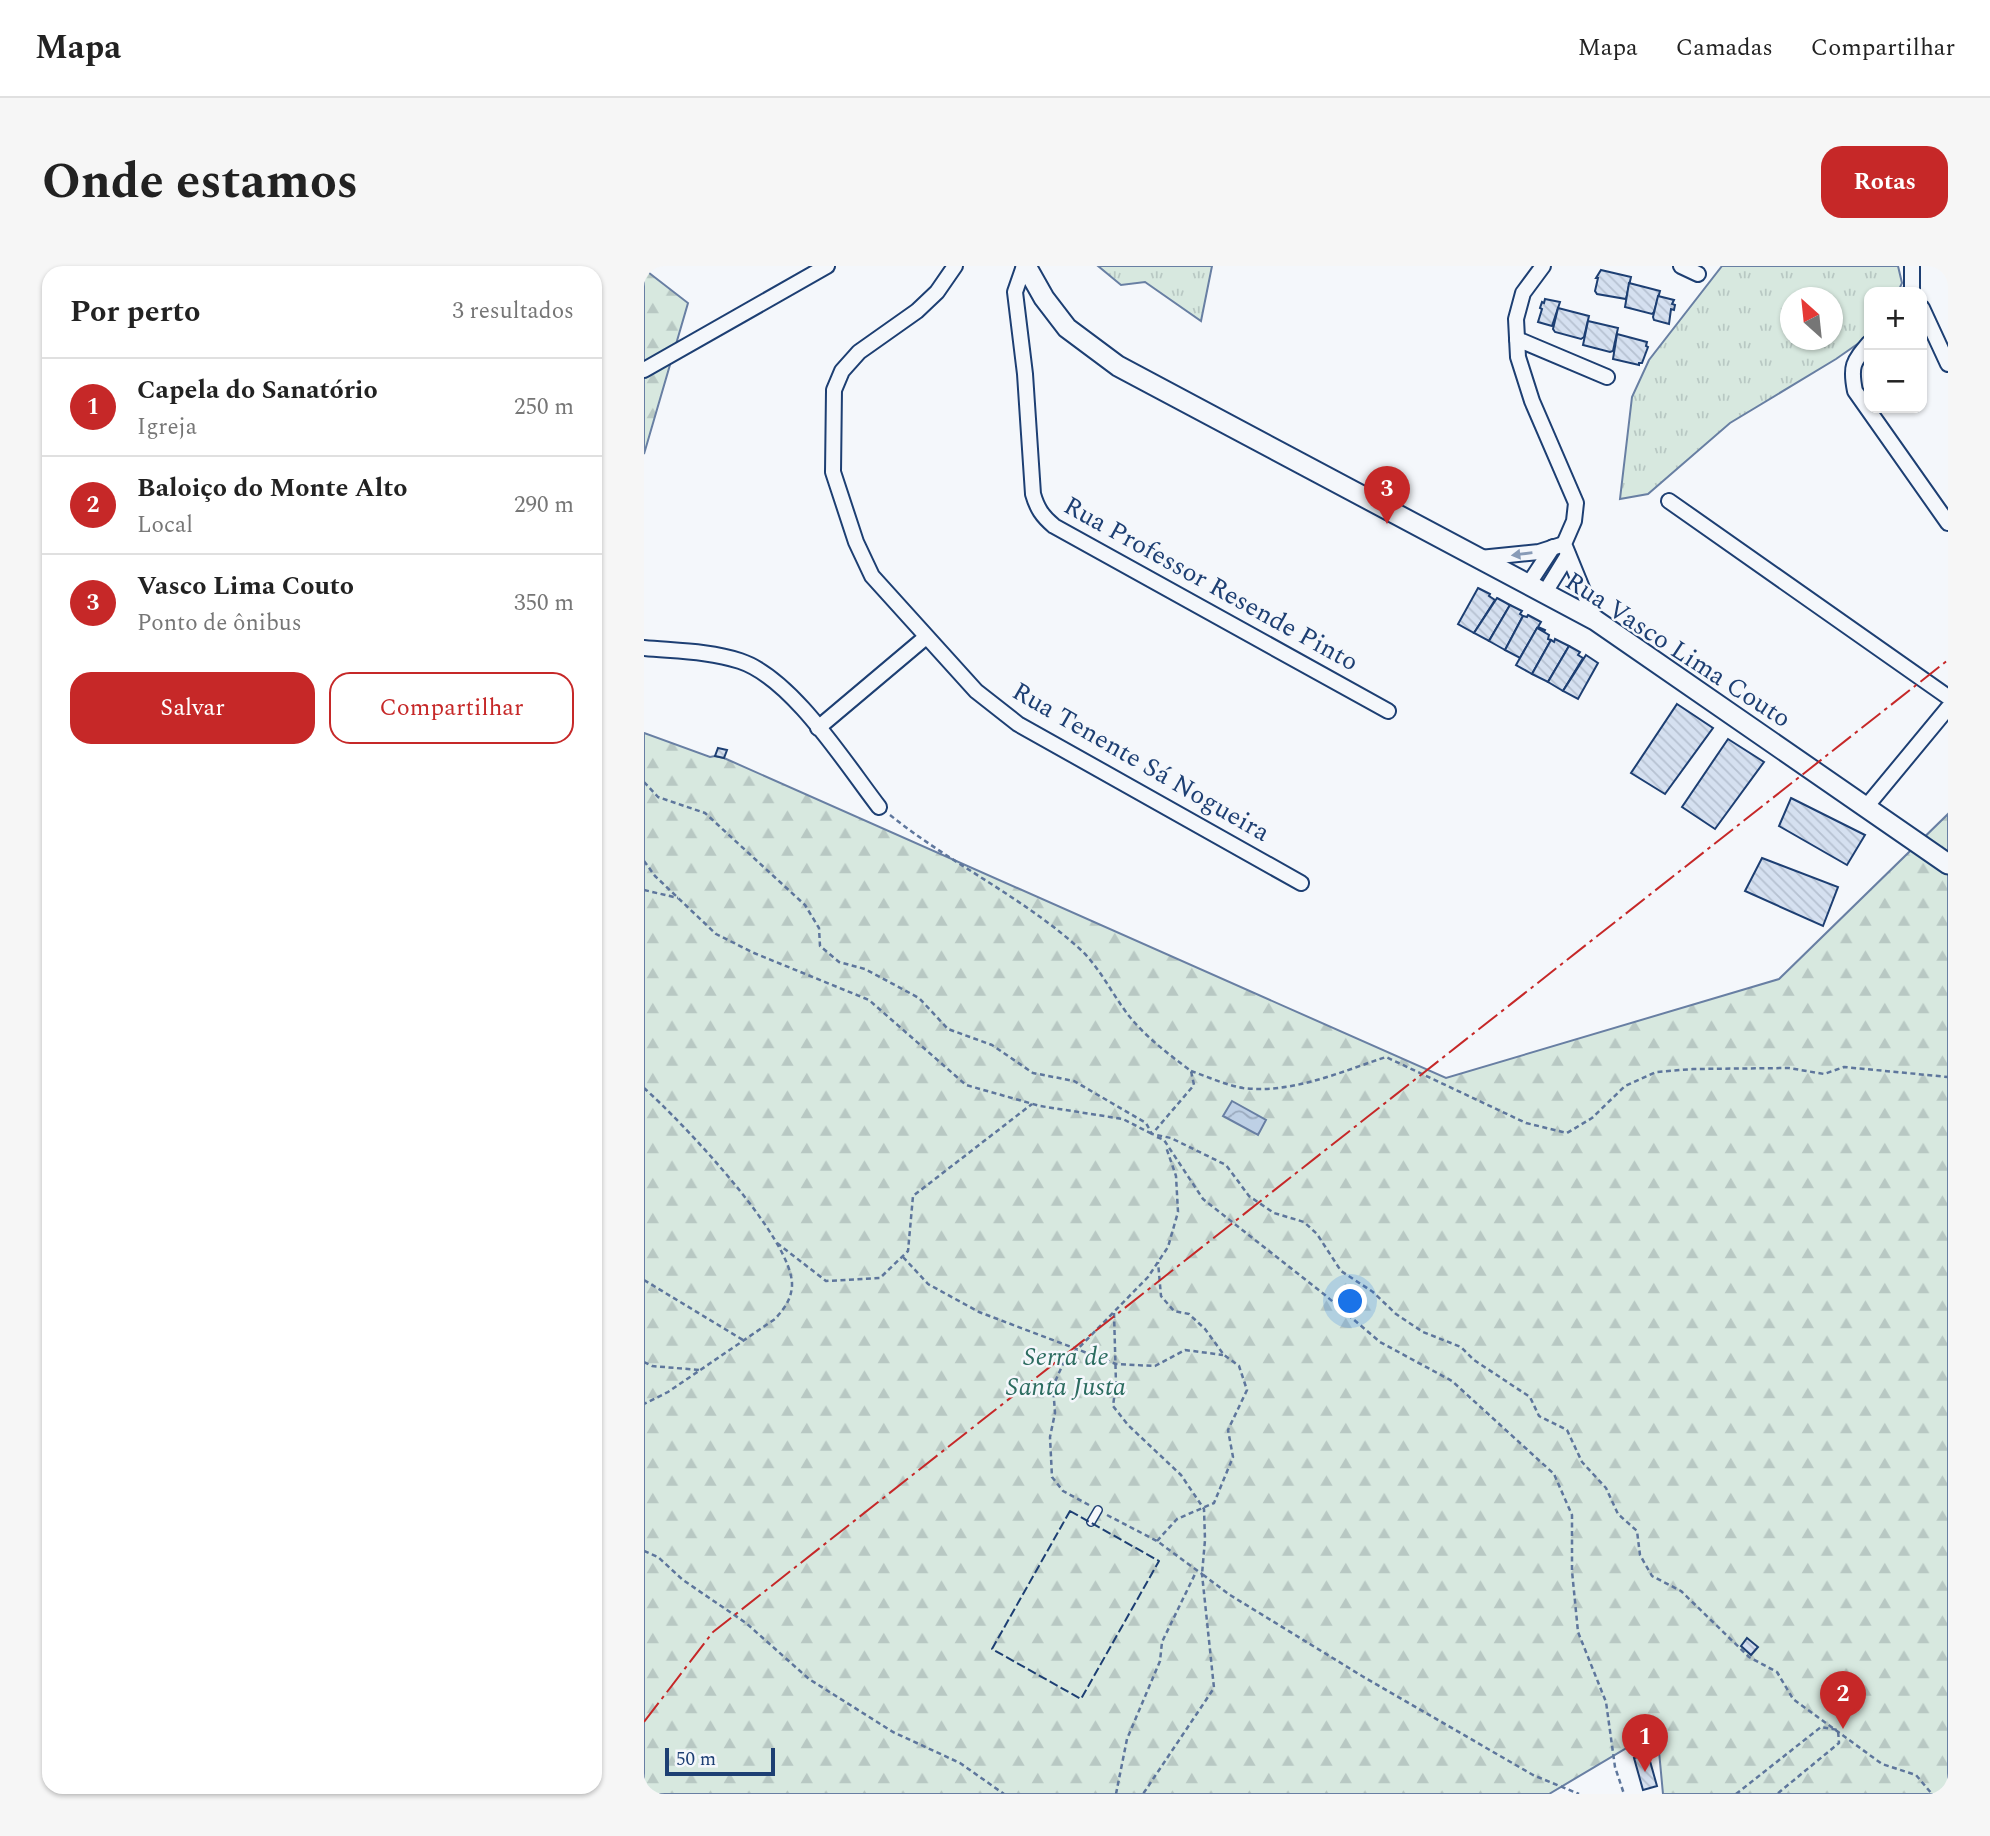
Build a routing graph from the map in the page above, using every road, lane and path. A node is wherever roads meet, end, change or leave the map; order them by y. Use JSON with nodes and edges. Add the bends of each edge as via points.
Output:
{"nodes":[{"id":1,"x":827,"y":266,"type":"edge"},
{"id":2,"x":955,"y":266,"type":"edge"},
{"id":3,"x":1025,"y":266,"type":"edge"},
{"id":4,"x":1543,"y":266,"type":"edge"},
{"id":5,"x":1681,"y":266,"type":"edge"},
{"id":6,"x":1912,"y":266,"type":"edge"},
{"id":7,"x":1698,"y":274,"type":"dead end"},
{"id":8,"x":1912,"y":287,"type":"edge"},
{"id":9,"x":1044,"y":298,"type":"junction"},
{"id":10,"x":1019,"y":314,"type":"junction"},
{"id":11,"x":1927,"y":319,"type":"edge"},
{"id":12,"x":1517,"y":339,"type":"junction"},
{"id":13,"x":1864,"y":349,"type":"edge"},
{"id":14,"x":1948,"y":364,"type":"edge"},
{"id":15,"x":644,"y":370,"type":"edge"},
{"id":16,"x":1607,"y":377,"type":"dead end"},
{"id":17,"x":1669,"y":501,"type":"dead end"},
{"id":18,"x":1948,"y":523,"type":"edge"},
{"id":19,"x":1562,"y":549,"type":"junction"},
{"id":20,"x":1479,"y":558,"type":"junction"},
{"id":21,"x":1536,"y":589,"type":"junction"},
{"id":22,"x":1595,"y":620,"type":"junction"},
{"id":23,"x":926,"y":637,"type":"junction"},
{"id":24,"x":644,"y":648,"type":"edge"},
{"id":25,"x":1948,"y":696,"type":"edge"},
{"id":26,"x":1948,"y":708,"type":"edge"},
{"id":27,"x":1388,"y":711,"type":"dead end"},
{"id":28,"x":818,"y":728,"type":"junction"},
{"id":29,"x":644,"y":782,"type":"edge"},
{"id":30,"x":879,"y":807,"type":"joint"},
{"id":31,"x":1866,"y":807,"type":"junction"},
{"id":32,"x":644,"y":861,"type":"edge"},
{"id":33,"x":1948,"y":864,"type":"edge"},
{"id":34,"x":1301,"y":883,"type":"dead end"},
{"id":35,"x":644,"y":890,"type":"edge"},
{"id":36,"x":679,"y":899,"type":"junction"},
{"id":37,"x":1191,"y":1071,"type":"junction"},
{"id":38,"x":1948,"y":1077,"type":"edge"},
{"id":39,"x":644,"y":1088,"type":"edge"},
{"id":40,"x":1032,"y":1104,"type":"junction"},
{"id":41,"x":1152,"y":1134,"type":"junction"},
{"id":42,"x":1164,"y":1140,"type":"junction"},
{"id":43,"x":774,"y":1241,"type":"junction"},
{"id":44,"x":903,"y":1256,"type":"junction"},
{"id":45,"x":1158,"y":1262,"type":"junction"},
{"id":46,"x":644,"y":1280,"type":"edge"},
{"id":47,"x":1114,"y":1313,"type":"junction"},
{"id":48,"x":743,"y":1340,"type":"junction"},
{"id":49,"x":1077,"y":1350,"type":"junction"},
{"id":50,"x":1224,"y":1355,"type":"junction"},
{"id":51,"x":644,"y":1362,"type":"edge"},
{"id":52,"x":1116,"y":1364,"type":"junction"},
{"id":53,"x":700,"y":1370,"type":"junction"},
{"id":54,"x":644,"y":1404,"type":"edge"},
{"id":55,"x":1204,"y":1509,"type":"junction"},
{"id":56,"x":1098,"y":1510,"type":"junction"},
{"id":57,"x":1091,"y":1522,"type":"dead end"},
{"id":58,"x":1157,"y":1541,"type":"junction"},
{"id":59,"x":644,"y":1551,"type":"edge"},
{"id":60,"x":1197,"y":1571,"type":"junction"},
{"id":61,"x":1202,"y":1574,"type":"junction"},
{"id":62,"x":1838,"y":1730,"type":"junction"},
{"id":63,"x":1003,"y":1794,"type":"edge"},
{"id":64,"x":1116,"y":1794,"type":"edge"},
{"id":65,"x":1143,"y":1794,"type":"edge"},
{"id":66,"x":1579,"y":1794,"type":"edge"},
{"id":67,"x":1624,"y":1794,"type":"edge"},
{"id":68,"x":1736,"y":1794,"type":"edge"},
{"id":69,"x":1777,"y":1794,"type":"edge"},
{"id":70,"x":1932,"y":1794,"type":"edge"}],
"edges":[{"from":1,"to":15,"type":"street"},
{"from":2,"to":23,"type":"street","name":"Rua Tenente Sá Nogueira","via":[[917,311],[859,352],[842,371],[833,401],[834,472],[856,542],[872,576]]},
{"from":3,"to":9,"type":"street","name":"Rua Vasco Lima Couto"},
{"from":3,"to":10,"type":"street","name":"Rua Professor Resende Pinto","via":[[1015,292]]},
{"from":4,"to":12,"type":"street","via":[[1523,293],[1516,319]]},
{"from":5,"to":7,"type":"street"},
{"from":6,"to":8,"type":"street"},
{"from":9,"to":10,"type":"street","via":[[1025,304]]},
{"from":9,"to":20,"type":"street","name":"Rua Vasco Lima Couto","via":[[1067,328],[1118,366]]},
{"from":10,"to":27,"type":"street","name":"Rua Professor Resende Pinto","via":[[1033,494],[1043,517]]},
{"from":11,"to":14,"type":"street"},
{"from":12,"to":16,"type":"street"},
{"from":12,"to":19,"type":"street","via":[[1532,401],[1576,503]]},
{"from":13,"to":18,"type":"street","via":[[1851,371],[1855,390]]},
{"from":17,"to":25,"type":"street"},
{"from":19,"to":20,"type":"street","one_way":true},
{"from":19,"to":21,"type":"street"},
{"from":19,"to":22,"type":"street"},
{"from":20,"to":21,"type":"street","name":"Rua Vasco Lima Couto"},
{"from":21,"to":22,"type":"street","name":"Rua Vasco Lima Couto"},
{"from":22,"to":31,"type":"street","name":"Rua Vasco Lima Couto"},
{"from":23,"to":28,"type":"street"},
{"from":23,"to":34,"type":"street","name":"Rua Tenente Sá Nogueira","via":[[976,691],[1018,724]]},
{"from":24,"to":28,"type":"street","via":[[721,656],[757,668],[785,689]]},
{"from":26,"to":31,"type":"street"},
{"from":28,"to":30,"type":"street"},
{"from":29,"to":41,"type":"path","via":[[658,797],[705,813],[805,905],[818,928],[820,946],[839,962],[865,969],[919,998],[948,1029],[992,1045],[1033,1073],[1074,1081],[1146,1123]]},
{"from":30,"to":37,"type":"path","via":[[1049,923],[1084,953],[1133,1022]]},
{"from":31,"to":33,"type":"street","name":"Rua Vasco Lima Couto"},
{"from":32,"to":36,"type":"path"},
{"from":35,"to":36,"type":"path"},
{"from":36,"to":40,"type":"path","via":[[716,934],[869,1000],[966,1085]]},
{"from":37,"to":38,"type":"path","via":[[1241,1087],[1267,1089],[1305,1083],[1386,1057],[1526,1123],[1567,1133],[1592,1118],[1625,1086],[1656,1072],[1790,1068],[1824,1074],[1844,1067]]},
{"from":37,"to":41,"type":"path","via":[[1194,1086]]},
{"from":39,"to":43,"type":"path","via":[[707,1150]]},
{"from":40,"to":41,"type":"path","via":[[1124,1119]]},
{"from":40,"to":44,"type":"path","via":[[913,1196],[908,1251]]},
{"from":41,"to":42,"type":"path"},
{"from":41,"to":62,"type":"path","via":[[1171,1138],[1226,1165],[1249,1196],[1274,1213],[1304,1222],[1341,1272],[1373,1292],[1396,1314],[1423,1332],[1461,1346],[1474,1360],[1530,1397],[1539,1416],[1567,1430],[1582,1462],[1606,1488],[1618,1514],[1637,1531],[1640,1555],[1652,1576],[1681,1591],[1749,1657],[1777,1672],[1793,1699]]},
{"from":42,"to":45,"type":"path","via":[[1176,1176],[1178,1212],[1168,1247]]},
{"from":42,"to":67,"type":"path","via":[[1203,1199],[1380,1342],[1452,1381],[1554,1474],[1572,1516],[1578,1632],[1606,1702],[1615,1767]]},
{"from":43,"to":44,"type":"path","via":[[826,1281],[880,1278]]},
{"from":43,"to":48,"type":"path","via":[[792,1284],[788,1304],[775,1319]]},
{"from":44,"to":49,"type":"path","via":[[928,1284],[979,1312]]},
{"from":45,"to":47,"type":"path"},
{"from":45,"to":50,"type":"path","via":[[1161,1296],[1174,1311],[1189,1314]]},
{"from":46,"to":48,"type":"path"},
{"from":47,"to":49,"type":"path"},
{"from":47,"to":52,"type":"path"},
{"from":48,"to":53,"type":"path"},
{"from":49,"to":52,"type":"path"},
{"from":49,"to":56,"type":"path","via":[[1063,1364],[1054,1386],[1052,1477],[1063,1491]]},
{"from":50,"to":52,"type":"path","via":[[1185,1350],[1155,1366]]},
{"from":50,"to":55,"type":"path","via":[[1239,1366],[1247,1390],[1228,1430],[1233,1457],[1214,1503]]},
{"from":51,"to":53,"type":"path"},
{"from":52,"to":55,"type":"path","via":[[1113,1406],[1181,1475]]},
{"from":53,"to":54,"type":"path"},
{"from":55,"to":58,"type":"path","via":[[1177,1519]]},
{"from":55,"to":61,"type":"path"},
{"from":56,"to":57,"type":"lane"},
{"from":56,"to":58,"type":"path"},
{"from":58,"to":60,"type":"path"},
{"from":59,"to":63,"type":"path","via":[[746,1623],[809,1679],[892,1732],[960,1763]]},
{"from":60,"to":61,"type":"path"},
{"from":60,"to":64,"type":"path","via":[[1162,1642],[1160,1661],[1127,1739]]},
{"from":61,"to":65,"type":"path","via":[[1214,1688]]},
{"from":61,"to":66,"type":"path","via":[[1396,1696],[1533,1775]]},
{"from":62,"to":68,"type":"path","via":[[1821,1727]]},
{"from":62,"to":69,"type":"path","via":[[1839,1743]]},
{"from":62,"to":70,"type":"path","via":[[1882,1764],[1916,1775]]}]}
